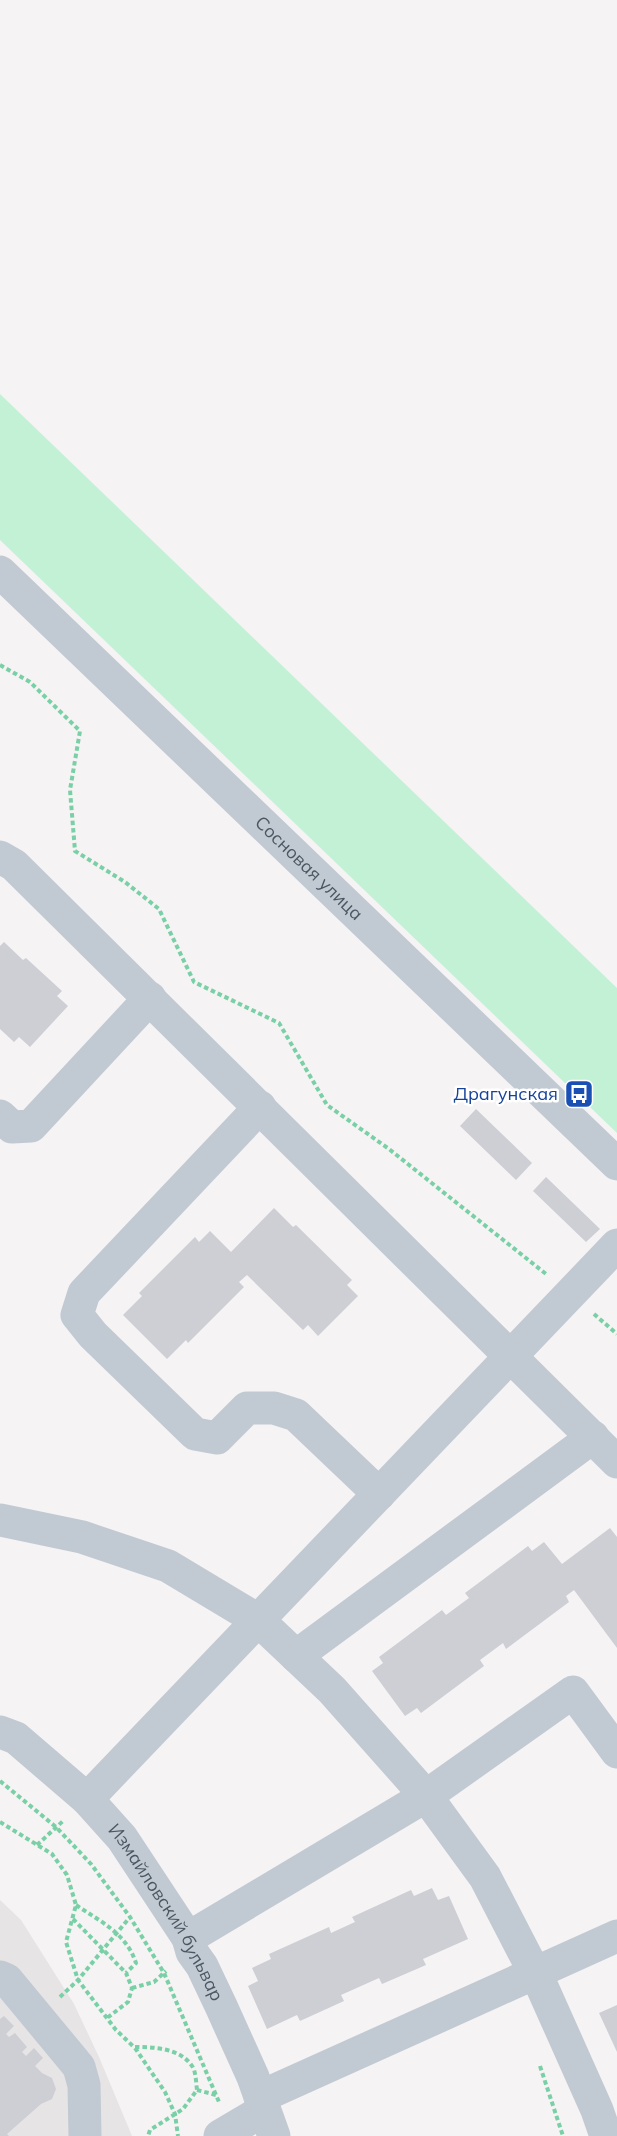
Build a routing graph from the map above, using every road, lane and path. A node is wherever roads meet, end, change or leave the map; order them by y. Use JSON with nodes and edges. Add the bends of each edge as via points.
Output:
{"nodes":[{"id":1,"x":0,"y":572,"type":"edge"},
{"id":2,"x":0,"y":665,"type":"edge"},
{"id":3,"x":0,"y":857,"type":"edge"},
{"id":4,"x":150,"y":998,"type":"junction"},
{"id":5,"x":260,"y":1107,"type":"junction"},
{"id":6,"x":0,"y":1116,"type":"edge"},
{"id":7,"x":617,"y":1164,"type":"edge"},
{"id":8,"x":617,"y":1245,"type":"edge"},
{"id":9,"x":571,"y":1294,"type":"junction"},
{"id":10,"x":617,"y":1334,"type":"edge"},
{"id":11,"x":511,"y":1357,"type":"junction"},
{"id":12,"x":593,"y":1437,"type":"junction"},
{"id":13,"x":617,"y":1462,"type":"edge"},
{"id":14,"x":379,"y":1494,"type":"junction"},
{"id":15,"x":0,"y":1520,"type":"edge"},
{"id":16,"x":258,"y":1620,"type":"junction"},
{"id":17,"x":296,"y":1656,"type":"junction"},
{"id":18,"x":5,"y":1732,"type":"edge"},
{"id":19,"x":617,"y":1752,"type":"edge"},
{"id":20,"x":0,"y":1781,"type":"edge"},
{"id":21,"x":426,"y":1796,"type":"junction"},
{"id":22,"x":87,"y":1799,"type":"junction"},
{"id":23,"x":0,"y":1822,"type":"edge"},
{"id":24,"x":154,"y":1889,"type":"junction"},
{"id":25,"x":76,"y":1905,"type":"junction"},
{"id":26,"x":130,"y":1917,"type":"junction"},
{"id":27,"x":72,"y":1918,"type":"junction"},
{"id":28,"x":117,"y":1932,"type":"junction"},
{"id":29,"x":617,"y":1936,"type":"edge"},
{"id":30,"x":190,"y":1945,"type":"junction"},
{"id":31,"x":102,"y":1951,"type":"junction"},
{"id":32,"x":126,"y":1973,"type":"junction"},
{"id":33,"x":164,"y":1973,"type":"junction"},
{"id":34,"x":535,"y":1973,"type":"junction"},
{"id":35,"x":0,"y":1977,"type":"edge"},
{"id":36,"x":78,"y":1980,"type":"junction"},
{"id":37,"x":132,"y":1988,"type":"junction"},
{"id":38,"x":39,"y":2018,"type":"junction"},
{"id":39,"x":107,"y":2018,"type":"junction"},
{"id":40,"x":134,"y":2047,"type":"junction"},
{"id":41,"x":197,"y":2090,"type":"junction"},
{"id":42,"x":216,"y":2095,"type":"junction"},
{"id":43,"x":175,"y":2114,"type":"junction"},
{"id":44,"x":266,"y":2114,"type":"edge"},
{"id":45,"x":226,"y":2133,"type":"edge"},
{"id":46,"x":609,"y":2134,"type":"edge"},
{"id":47,"x":85,"y":2136,"type":"edge"},
{"id":48,"x":148,"y":2136,"type":"edge"},
{"id":49,"x":178,"y":2136,"type":"edge"}],
"edges":[{"from":1,"to":7,"type":"street","name":"Сосновая улица"},
{"from":2,"to":9,"type":"path","via":[[30,682],[80,730],[70,790],[75,852],[125,882],[159,909],[194,982],[279,1023],[327,1105],[389,1149]]},
{"from":3,"to":4,"type":"street","via":[[14,865]]},
{"from":4,"to":5,"type":"street"},
{"from":4,"to":6,"type":"street","via":[[31,1126],[12,1127]]},
{"from":5,"to":11,"type":"street"},
{"from":5,"to":14,"type":"street","via":[[84,1293],[77,1315],[195,1434],[217,1438],[247,1408],[274,1408],[296,1415]]},
{"from":8,"to":9,"type":"street"},
{"from":9,"to":10,"type":"path"},
{"from":9,"to":11,"type":"street"},
{"from":11,"to":12,"type":"street"},
{"from":11,"to":14,"type":"street"},
{"from":12,"to":13,"type":"street"},
{"from":12,"to":17,"type":"street"},
{"from":14,"to":16,"type":"street"},
{"from":15,"to":16,"type":"street","via":[[82,1537],[168,1566]]},
{"from":16,"to":17,"type":"street"},
{"from":16,"to":22,"type":"street"},
{"from":17,"to":21,"type":"street","via":[[332,1690]]},
{"from":18,"to":22,"type":"street","name":"Измайловский бульвар"},
{"from":19,"to":21,"type":"street","via":[[573,1692]]},
{"from":20,"to":26,"type":"path","via":[[56,1827],[91,1864]]},
{"from":21,"to":30,"type":"street"},
{"from":21,"to":34,"type":"street","via":[[485,1877]]},
{"from":22,"to":24,"type":"street","name":"Измайловский бульвар","via":[[122,1838]]},
{"from":23,"to":25,"type":"path","via":[[52,1854],[68,1875]]},
{"from":24,"to":26,"type":"path"},
{"from":24,"to":30,"type":"street","name":"Измайловский бульвар"},
{"from":25,"to":27,"type":"path"},
{"from":25,"to":28,"type":"path"},
{"from":26,"to":28,"type":"path"},
{"from":26,"to":33,"type":"path"},
{"from":27,"to":31,"type":"path"},
{"from":27,"to":36,"type":"path","via":[[66,1942]]},
{"from":28,"to":31,"type":"path"},
{"from":28,"to":32,"type":"path","via":[[131,1948],[136,1963]]},
{"from":29,"to":34,"type":"street"},
{"from":30,"to":33,"type":"path"},
{"from":30,"to":44,"type":"street","name":"Измайловский бульвар","via":[[221,2006]]},
{"from":31,"to":32,"type":"path"},
{"from":31,"to":36,"type":"path"},
{"from":32,"to":37,"type":"path"},
{"from":33,"to":37,"type":"path","via":[[154,1982]]},
{"from":33,"to":42,"type":"path"},
{"from":34,"to":44,"type":"street"},
{"from":34,"to":46,"type":"street"},
{"from":35,"to":38,"type":"street","via":[[7,1980]]},
{"from":36,"to":38,"type":"path"},
{"from":36,"to":39,"type":"path"},
{"from":37,"to":39,"type":"path","via":[[128,2002]]},
{"from":38,"to":47,"type":"street","via":[[79,2067],[84,2085]]},
{"from":39,"to":40,"type":"path"},
{"from":40,"to":41,"type":"path","via":[[179,2054],[193,2067]]},
{"from":40,"to":43,"type":"path","via":[[165,2091]]},
{"from":41,"to":42,"type":"path"},
{"from":41,"to":43,"type":"path"},
{"from":42,"to":45,"type":"path"},
{"from":43,"to":48,"type":"path","via":[[150,2130]]},
{"from":43,"to":49,"type":"path"},
{"from":44,"to":45,"type":"street"}]}
